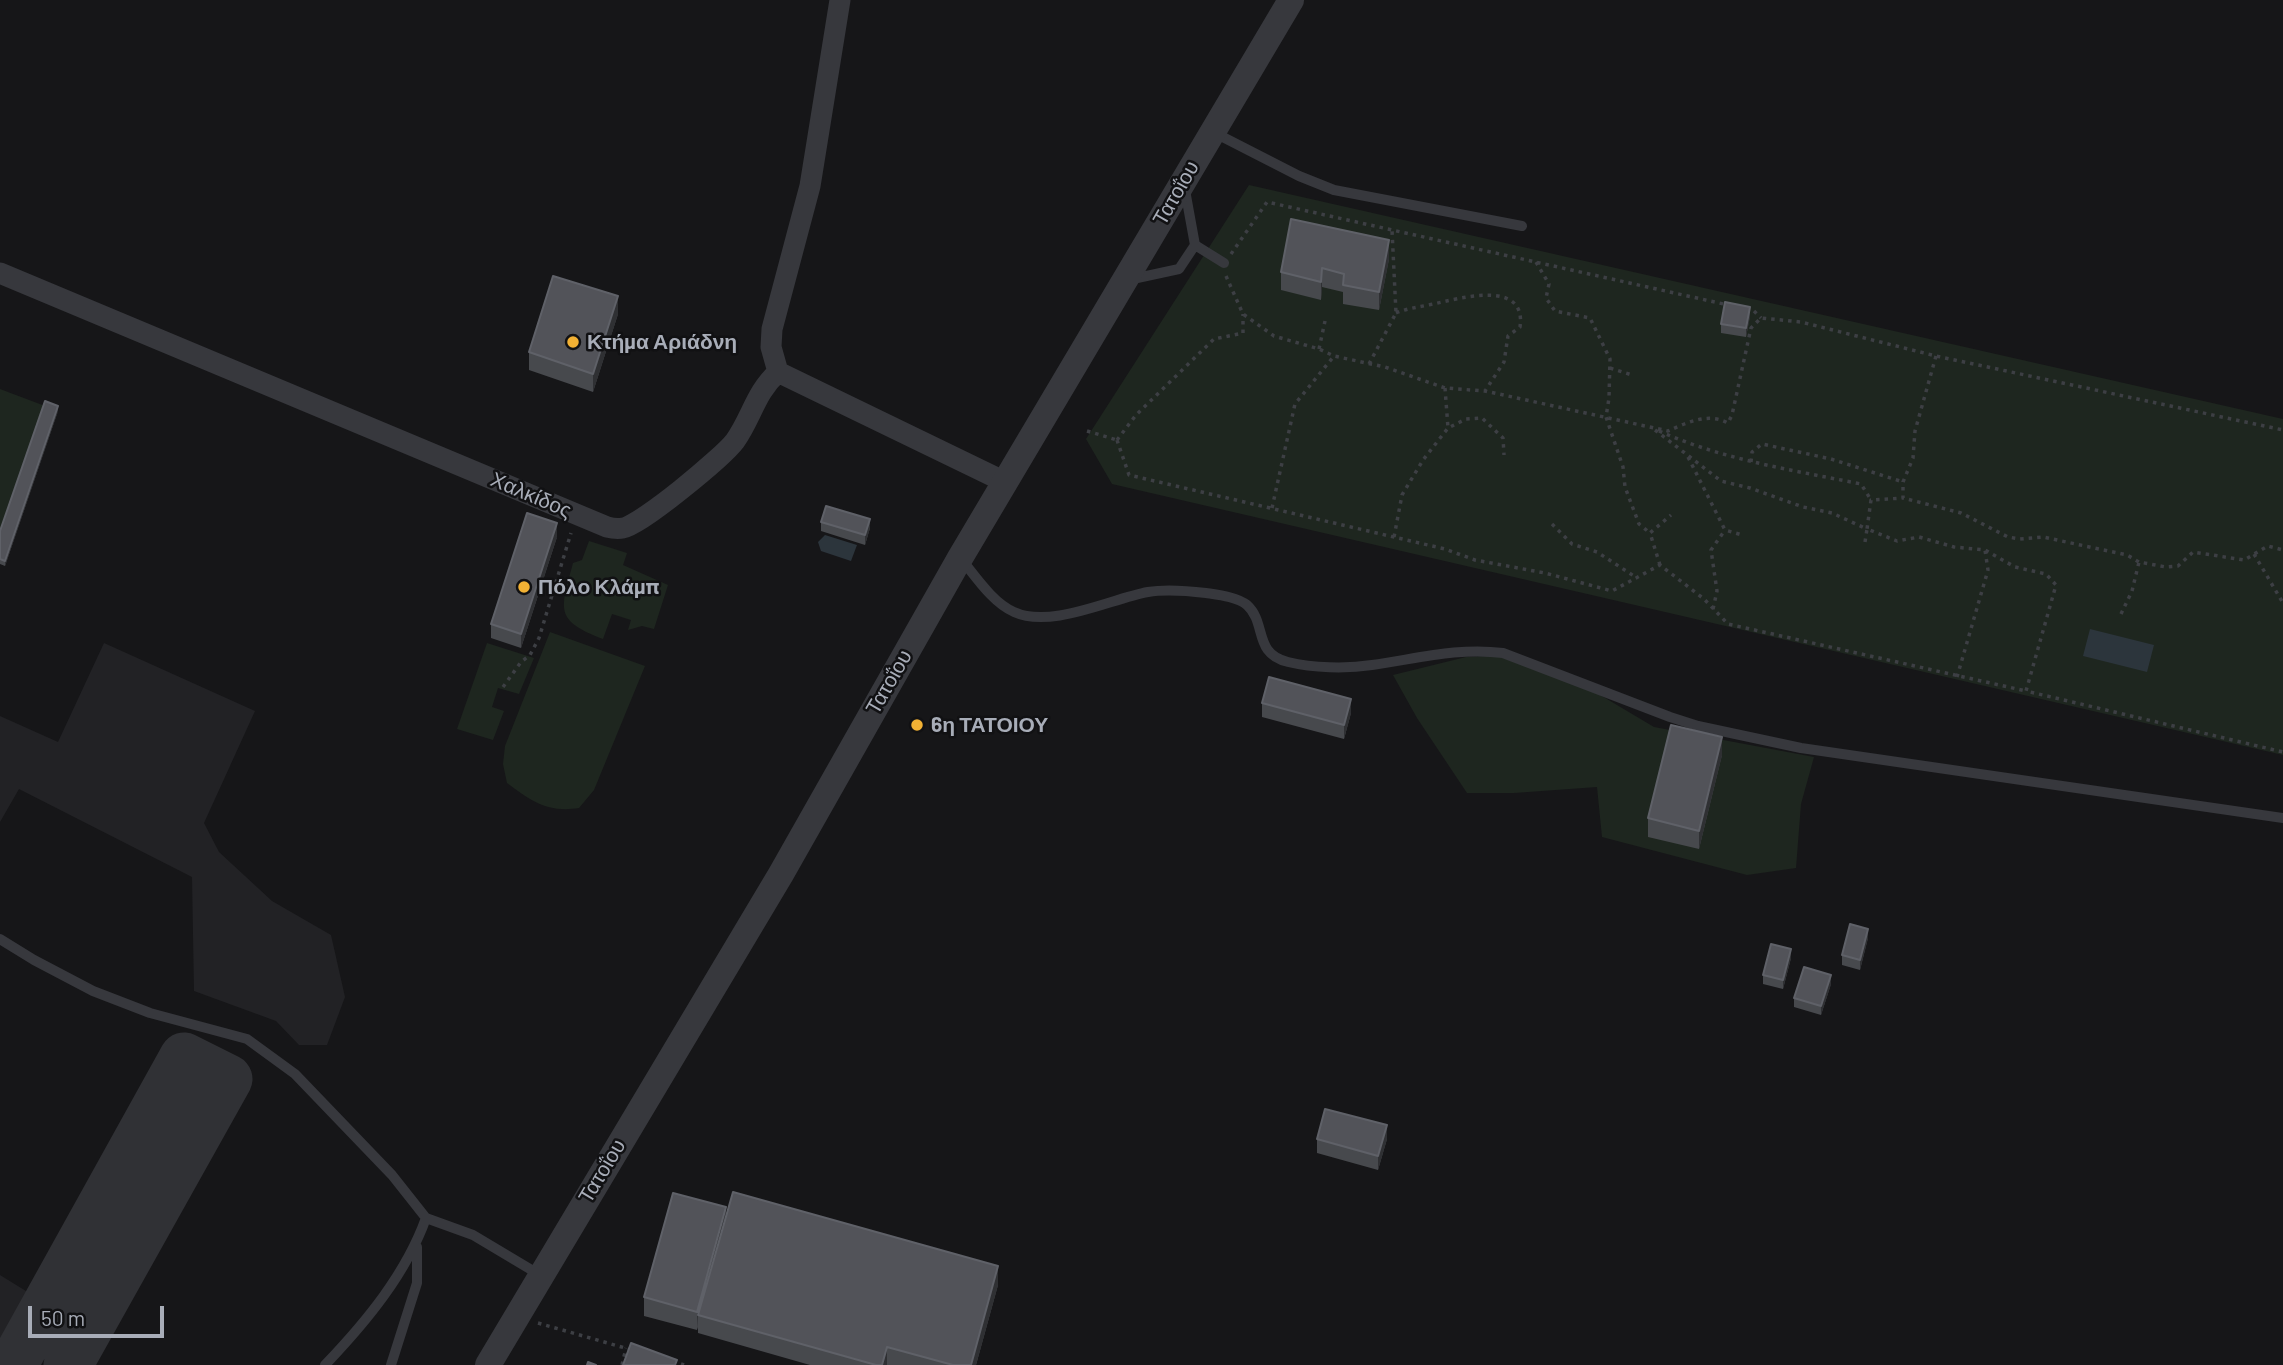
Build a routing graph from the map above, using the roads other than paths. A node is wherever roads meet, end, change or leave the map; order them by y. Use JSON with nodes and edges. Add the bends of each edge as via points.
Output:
{"nodes":[{"id":1,"x":840,"y":0,"type":"edge"},
{"id":2,"x":1291,"y":0,"type":"edge"},
{"id":3,"x":1213,"y":132,"type":"junction"},
{"id":4,"x":1183,"y":181,"type":"junction"},
{"id":5,"x":1522,"y":226,"type":"dead end"},
{"id":6,"x":1195,"y":244,"type":"junction"},
{"id":7,"x":1224,"y":263,"type":"road end"},
{"id":8,"x":0,"y":273,"type":"edge"},
{"id":9,"x":1125,"y":281,"type":"junction"},
{"id":10,"x":778,"y":372,"type":"junction"},
{"id":11,"x":1005,"y":482,"type":"junction"},
{"id":12,"x":960,"y":558,"type":"junction"},
{"id":13,"x":2283,"y":818,"type":"edge"},
{"id":14,"x":0,"y":939,"type":"edge"},
{"id":15,"x":426,"y":1218,"type":"junction"},
{"id":16,"x":417,"y":1244,"type":"junction"},
{"id":17,"x":540,"y":1275,"type":"junction"},
{"id":18,"x":325,"y":1365,"type":"edge"},
{"id":19,"x":391,"y":1365,"type":"edge"},
{"id":20,"x":488,"y":1365,"type":"edge"}],
"edges":[{"from":1,"to":10,"type":"street","via":[[810,186],[772,329]]},
{"from":2,"to":3,"type":"street","name":"Τατοΐου"},
{"from":3,"to":4,"type":"street","name":"Τατοΐου"},
{"from":3,"to":5,"type":"lane","via":[[1334,190]]},
{"from":4,"to":6,"type":"lane"},
{"from":4,"to":9,"type":"street","name":"Τατοΐου"},
{"from":6,"to":7,"type":"lane"},
{"from":6,"to":9,"type":"lane","via":[[1179,269]]},
{"from":8,"to":10,"type":"street","name":"Χαλκίδος","via":[[607,527],[624,528],[648,514],[721,456],[734,442],[764,386]]},
{"from":9,"to":11,"type":"street","name":"Τατοΐου"},
{"from":10,"to":11,"type":"street"},
{"from":11,"to":12,"type":"street","name":"Τατοΐου"},
{"from":12,"to":13,"type":"lane","via":[[990,593],[1013,612],[1031,617],[1051,617],[1151,592],[1205,593],[1247,606],[1267,651],[1290,663],[1368,666],[1453,652],[1503,653],[1670,717],[1740,736]]},
{"from":12,"to":17,"type":"street","name":"Τατοΐου","via":[[781,874]]},
{"from":14,"to":15,"type":"lane","via":[[93,991],[150,1013],[247,1040],[295,1074],[392,1175]]},
{"from":15,"to":16,"type":"lane"},
{"from":15,"to":17,"type":"lane","via":[[473,1235]]},
{"from":16,"to":18,"type":"lane","via":[[353,1336]]},
{"from":16,"to":19,"type":"lane","via":[[417,1283]]},
{"from":17,"to":20,"type":"street","name":"Τατοΐου"}]}
